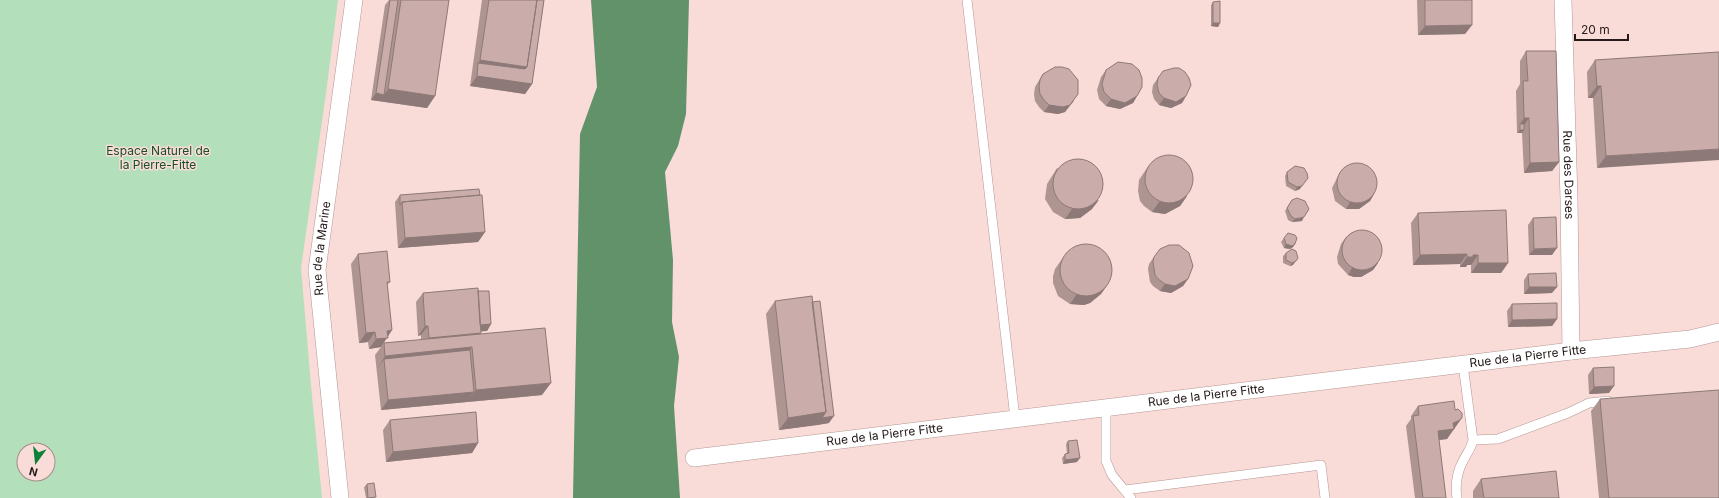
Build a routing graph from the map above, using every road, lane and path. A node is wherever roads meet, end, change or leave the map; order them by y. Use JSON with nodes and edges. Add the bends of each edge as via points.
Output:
{"nodes":[{"id":1,"x":354,"y":0,"type":"edge"},
{"id":2,"x":967,"y":0,"type":"edge"},
{"id":3,"x":1563,"y":0,"type":"edge"},
{"id":4,"x":1719,"y":332,"type":"edge"},
{"id":5,"x":1571,"y":351,"type":"junction"},
{"id":6,"x":1463,"y":365,"type":"junction"},
{"id":7,"x":1619,"y":400,"type":"edge"},
{"id":8,"x":1106,"y":409,"type":"junction"},
{"id":9,"x":1015,"y":418,"type":"junction"},
{"id":10,"x":1472,"y":440,"type":"junction"},
{"id":11,"x":694,"y":458,"type":"dead end"},
{"id":12,"x":1128,"y":494,"type":"edge"},
{"id":13,"x":340,"y":498,"type":"edge"},
{"id":14,"x":1325,"y":498,"type":"edge"},
{"id":15,"x":1457,"y":498,"type":"edge"}],
"edges":[{"from":1,"to":13,"type":"street","name":"Rue de la Marine","via":[[317,270]]},
{"from":2,"to":9,"type":"lane"},
{"from":3,"to":5,"type":"street","name":"Rue des Darses"},
{"from":4,"to":5,"type":"street","name":"Rue de la Pierre Fitte","via":[[1690,339]]},
{"from":5,"to":6,"type":"street","name":"Rue de la Pierre Fitte"},
{"from":6,"to":8,"type":"street","name":"Rue de la Pierre Fitte"},
{"from":6,"to":10,"type":"lane"},
{"from":7,"to":10,"type":"lane","via":[[1589,403],[1498,439]]},
{"from":8,"to":9,"type":"street","name":"Rue de la Pierre Fitte"},
{"from":8,"to":12,"type":"lane","via":[[1106,461],[1112,476]]},
{"from":9,"to":11,"type":"street","name":"Rue de la Pierre Fitte"},
{"from":10,"to":15,"type":"lane","via":[[1455,486]]},
{"from":12,"to":14,"type":"lane","via":[[1321,465]]}]}
